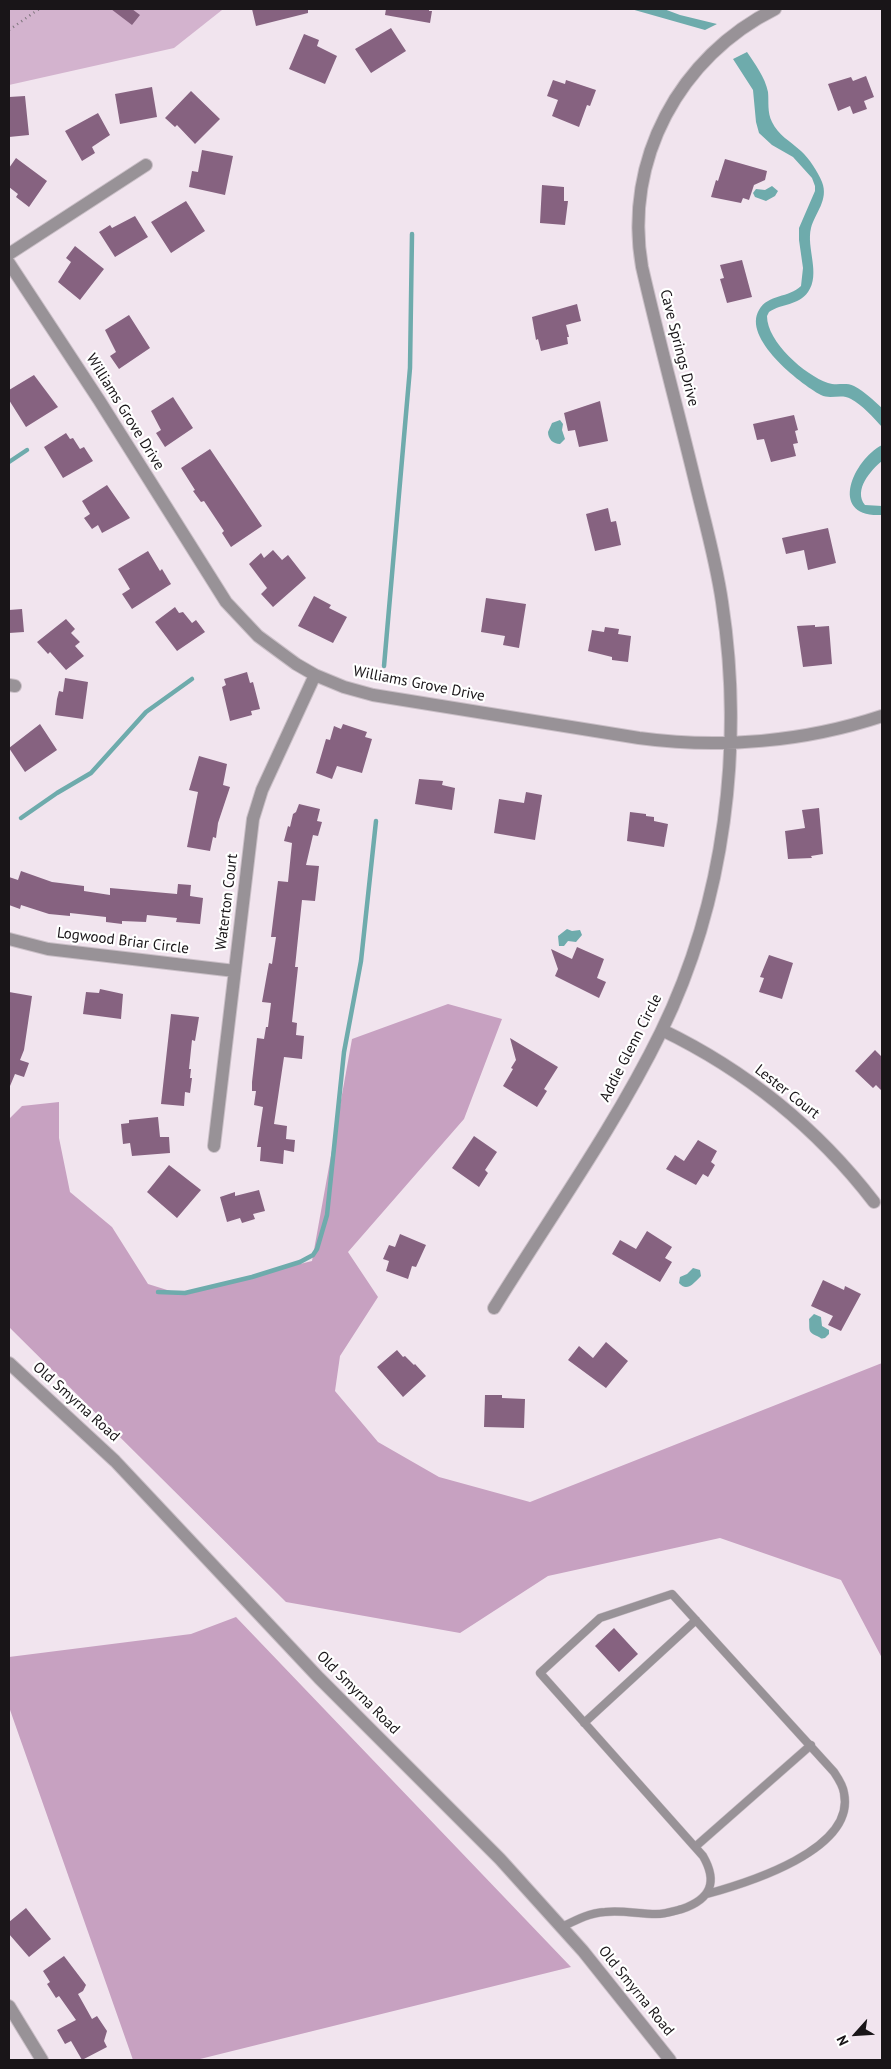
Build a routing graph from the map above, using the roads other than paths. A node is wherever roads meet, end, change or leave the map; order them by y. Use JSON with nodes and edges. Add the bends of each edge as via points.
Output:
{"nodes":[{"id":1,"x":776,"y":9,"type":"edge"},
{"id":2,"x":146,"y":165,"type":"dead end"},
{"id":3,"x":9,"y":254,"type":"edge"},
{"id":4,"x":9,"y":263,"type":"edge"},
{"id":5,"x":315,"y":675,"type":"junction"},
{"id":6,"x":882,"y":716,"type":"edge"},
{"id":7,"x":730,"y":744,"type":"junction"},
{"id":8,"x":9,"y":939,"type":"edge"},
{"id":9,"x":235,"y":971,"type":"junction"},
{"id":10,"x":662,"y":1030,"type":"junction"},
{"id":11,"x":214,"y":1146,"type":"dead end"},
{"id":12,"x":874,"y":1202,"type":"dead end"},
{"id":13,"x":494,"y":1308,"type":"dead end"},
{"id":14,"x":9,"y":1363,"type":"edge"},
{"id":15,"x":696,"y":1620,"type":"junction"},
{"id":16,"x":584,"y":1723,"type":"junction"},
{"id":17,"x":811,"y":1745,"type":"junction"},
{"id":18,"x":695,"y":1847,"type":"junction"},
{"id":19,"x":706,"y":1894,"type":"junction"},
{"id":20,"x":562,"y":1927,"type":"junction"},
{"id":21,"x":9,"y":2006,"type":"edge"},
{"id":22,"x":42,"y":2060,"type":"edge"},
{"id":23,"x":670,"y":2060,"type":"edge"}],
"edges":[{"from":1,"to":7,"type":"street","name":"Cave Springs Drive","via":[[746,25],[721,44],[680,90],[661,123],[648,157],[639,220],[642,266],[722,601],[729,672]]},
{"from":2,"to":3,"type":"street"},
{"from":4,"to":5,"type":"street","name":"Williams Grove Drive","via":[[226,602],[266,642]]},
{"from":5,"to":7,"type":"street","name":"Williams Grove Drive","via":[[360,691],[399,699],[639,738]]},
{"from":5,"to":9,"type":"street","name":"Waterton Court","via":[[255,812]]},
{"from":6,"to":7,"type":"street","name":"Williams Grove Drive","via":[[817,734]]},
{"from":7,"to":10,"type":"street","name":"Addie Glenn Circle","via":[[723,823],[714,874],[693,948]]},
{"from":8,"to":9,"type":"street","name":"Logwood Briar Circle","via":[[48,949]]},
{"from":9,"to":11,"type":"street","name":"Waterton Court"},
{"from":10,"to":12,"type":"street","name":"Lester Court","via":[[720,1061],[777,1102],[825,1144]]},
{"from":10,"to":13,"type":"street","name":"Addie Glenn Circle","via":[[617,1112]]},
{"from":14,"to":20,"type":"street","name":"Old Smyrna Road","via":[[115,1461],[312,1671],[484,1843]]},
{"from":15,"to":16,"type":"lane"},
{"from":15,"to":16,"type":"lane","via":[[672,1594],[600,1618],[540,1673]]},
{"from":15,"to":17,"type":"lane"},
{"from":16,"to":18,"type":"lane"},
{"from":17,"to":18,"type":"lane"},
{"from":17,"to":19,"type":"lane","via":[[834,1772],[844,1792],[843,1812],[835,1829],[818,1846],[784,1867],[755,1880]]},
{"from":18,"to":19,"type":"lane","via":[[712,1878]]},
{"from":19,"to":20,"type":"lane","via":[[689,1906],[668,1913],[598,1913]]},
{"from":20,"to":23,"type":"street","name":"Old Smyrna Road"},
{"from":21,"to":22,"type":"street"}]}
